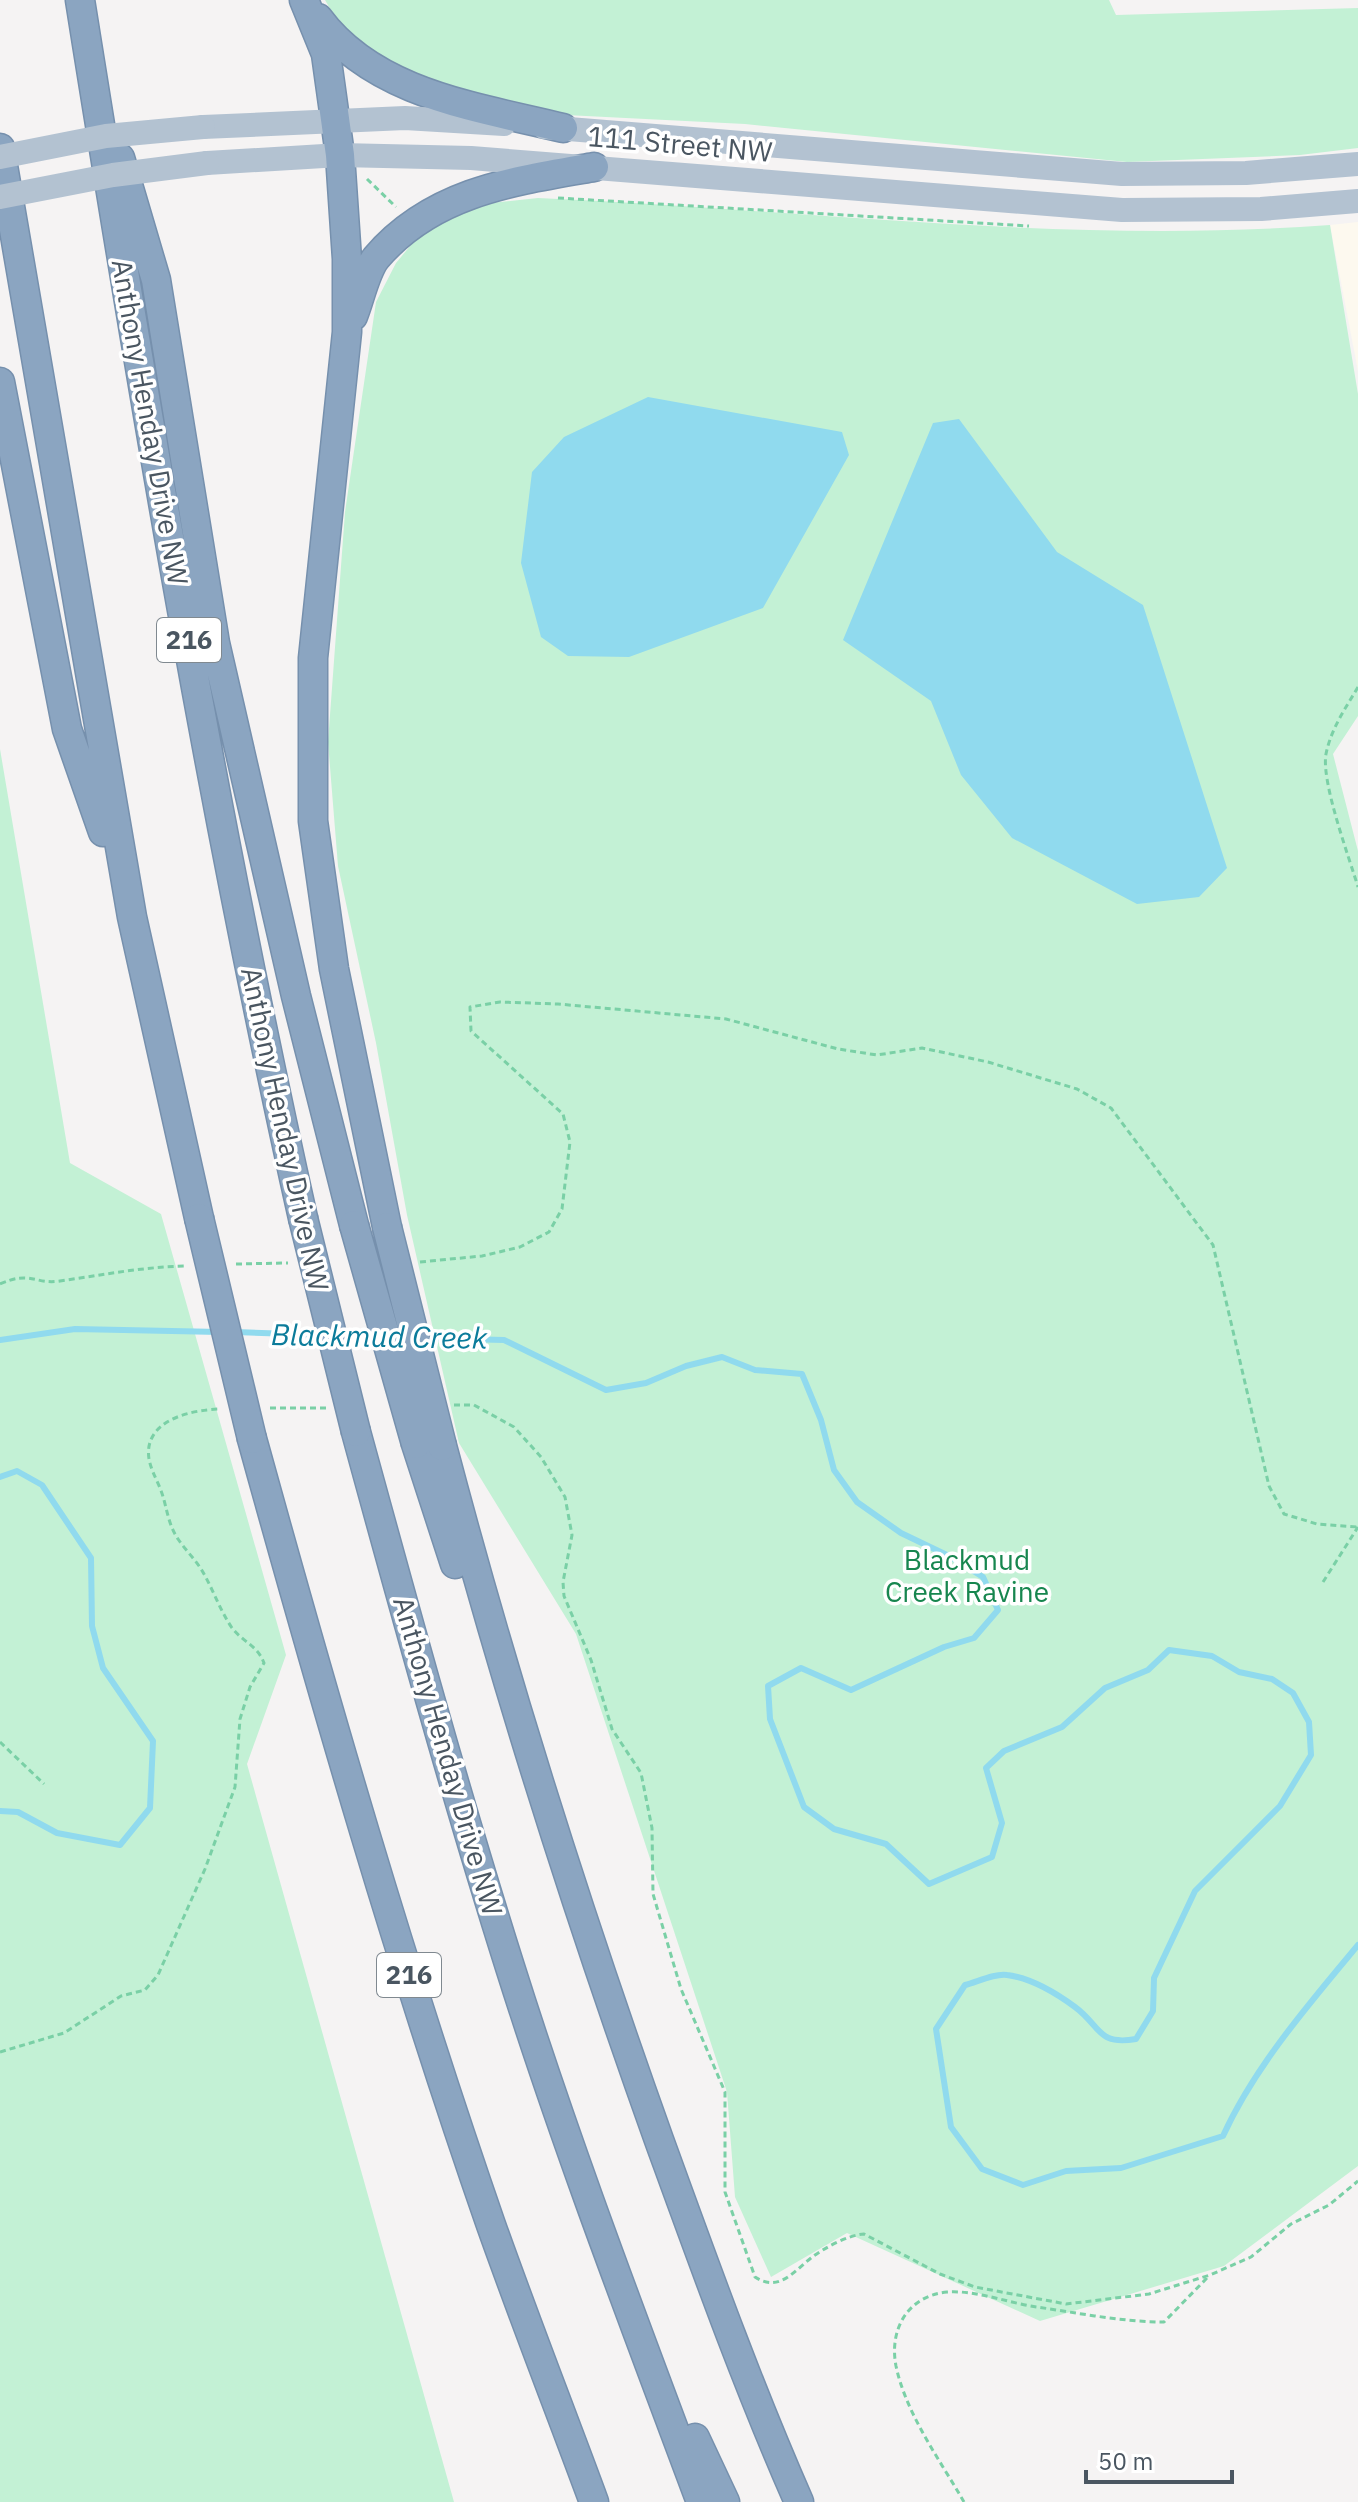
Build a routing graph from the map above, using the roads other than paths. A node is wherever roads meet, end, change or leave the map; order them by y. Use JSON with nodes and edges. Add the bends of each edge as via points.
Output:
{"nodes":[{"id":1,"x":80,"y":0,"type":"edge"},
{"id":2,"x":304,"y":0,"type":"edge"},
{"id":3,"x":89,"y":58,"type":"junction"},
{"id":4,"x":336,"y":119,"type":"junction"},
{"id":5,"x":563,"y":128,"type":"junction"},
{"id":6,"x":0,"y":148,"type":"edge"},
{"id":7,"x":340,"y":155,"type":"junction"},
{"id":8,"x":0,"y":157,"type":"edge"},
{"id":9,"x":1358,"y":164,"type":"edge"},
{"id":10,"x":594,"y":167,"type":"junction"},
{"id":11,"x":0,"y":197,"type":"edge"},
{"id":12,"x":1358,"y":201,"type":"edge"},
{"id":13,"x":347,"y":332,"type":"junction"},
{"id":14,"x":0,"y":382,"type":"edge"},
{"id":15,"x":132,"y":917,"type":"junction"},
{"id":16,"x":429,"y":1445,"type":"junction"},
{"id":17,"x":603,"y":2238,"type":"junction"},
{"id":18,"x":594,"y":2502,"type":"edge"},
{"id":19,"x":701,"y":2502,"type":"edge"},
{"id":20,"x":725,"y":2502,"type":"edge"},
{"id":21,"x":799,"y":2502,"type":"edge"}],
"edges":[{"from":1,"to":3,"type":"highway","name":"Anthony Henday Drive NW","number":"216"},
{"from":2,"to":4,"type":"highway","via":[[326,54]]},
{"from":2,"to":5,"type":"highway","via":[[331,36],[407,86]]},
{"from":3,"to":16,"type":"highway","bridge":true,"via":[[156,280],[215,643],[296,996],[354,1225]]},
{"from":3,"to":17,"type":"highway","name":"Anthony Henday Drive NW","number":"216","bridge":true,"via":[[229,866],[303,1218],[437,1723],[510,1969]]},
{"from":4,"to":5,"type":"main road","name":"111 Street NW"},
{"from":4,"to":7,"type":"highway"},
{"from":4,"to":8,"type":"main road","name":"111 Street NW","bridge":true,"via":[[106,136]]},
{"from":5,"to":9,"type":"main road","name":"111 Street NW","via":[[1122,174],[1246,173]]},
{"from":6,"to":15,"type":"highway","number":"216"},
{"from":7,"to":10,"type":"main road","name":"111 Street NW"},
{"from":7,"to":11,"type":"main road","name":"111 Street NW","bridge":true,"via":[[207,163]]},
{"from":7,"to":13,"type":"highway"},
{"from":10,"to":12,"type":"main road","name":"111 Street NW","via":[[1122,210],[1261,209]]},
{"from":10,"to":13,"type":"highway","via":[[465,194],[428,211],[374,260]]},
{"from":13,"to":16,"type":"highway","bridge":true,"via":[[313,658],[313,821],[334,969]]},
{"from":14,"to":15,"type":"highway","via":[[67,729]]},
{"from":15,"to":18,"type":"highway","number":"216","bridge":true,"via":[[252,1439],[325,1702],[491,2225]]},
{"from":16,"to":21,"type":"highway","via":[[572,1892],[682,2205]]},
{"from":17,"to":19,"type":"highway","name":"Anthony Henday Drive NW","number":"216"},
{"from":17,"to":20,"type":"highway"}]}
